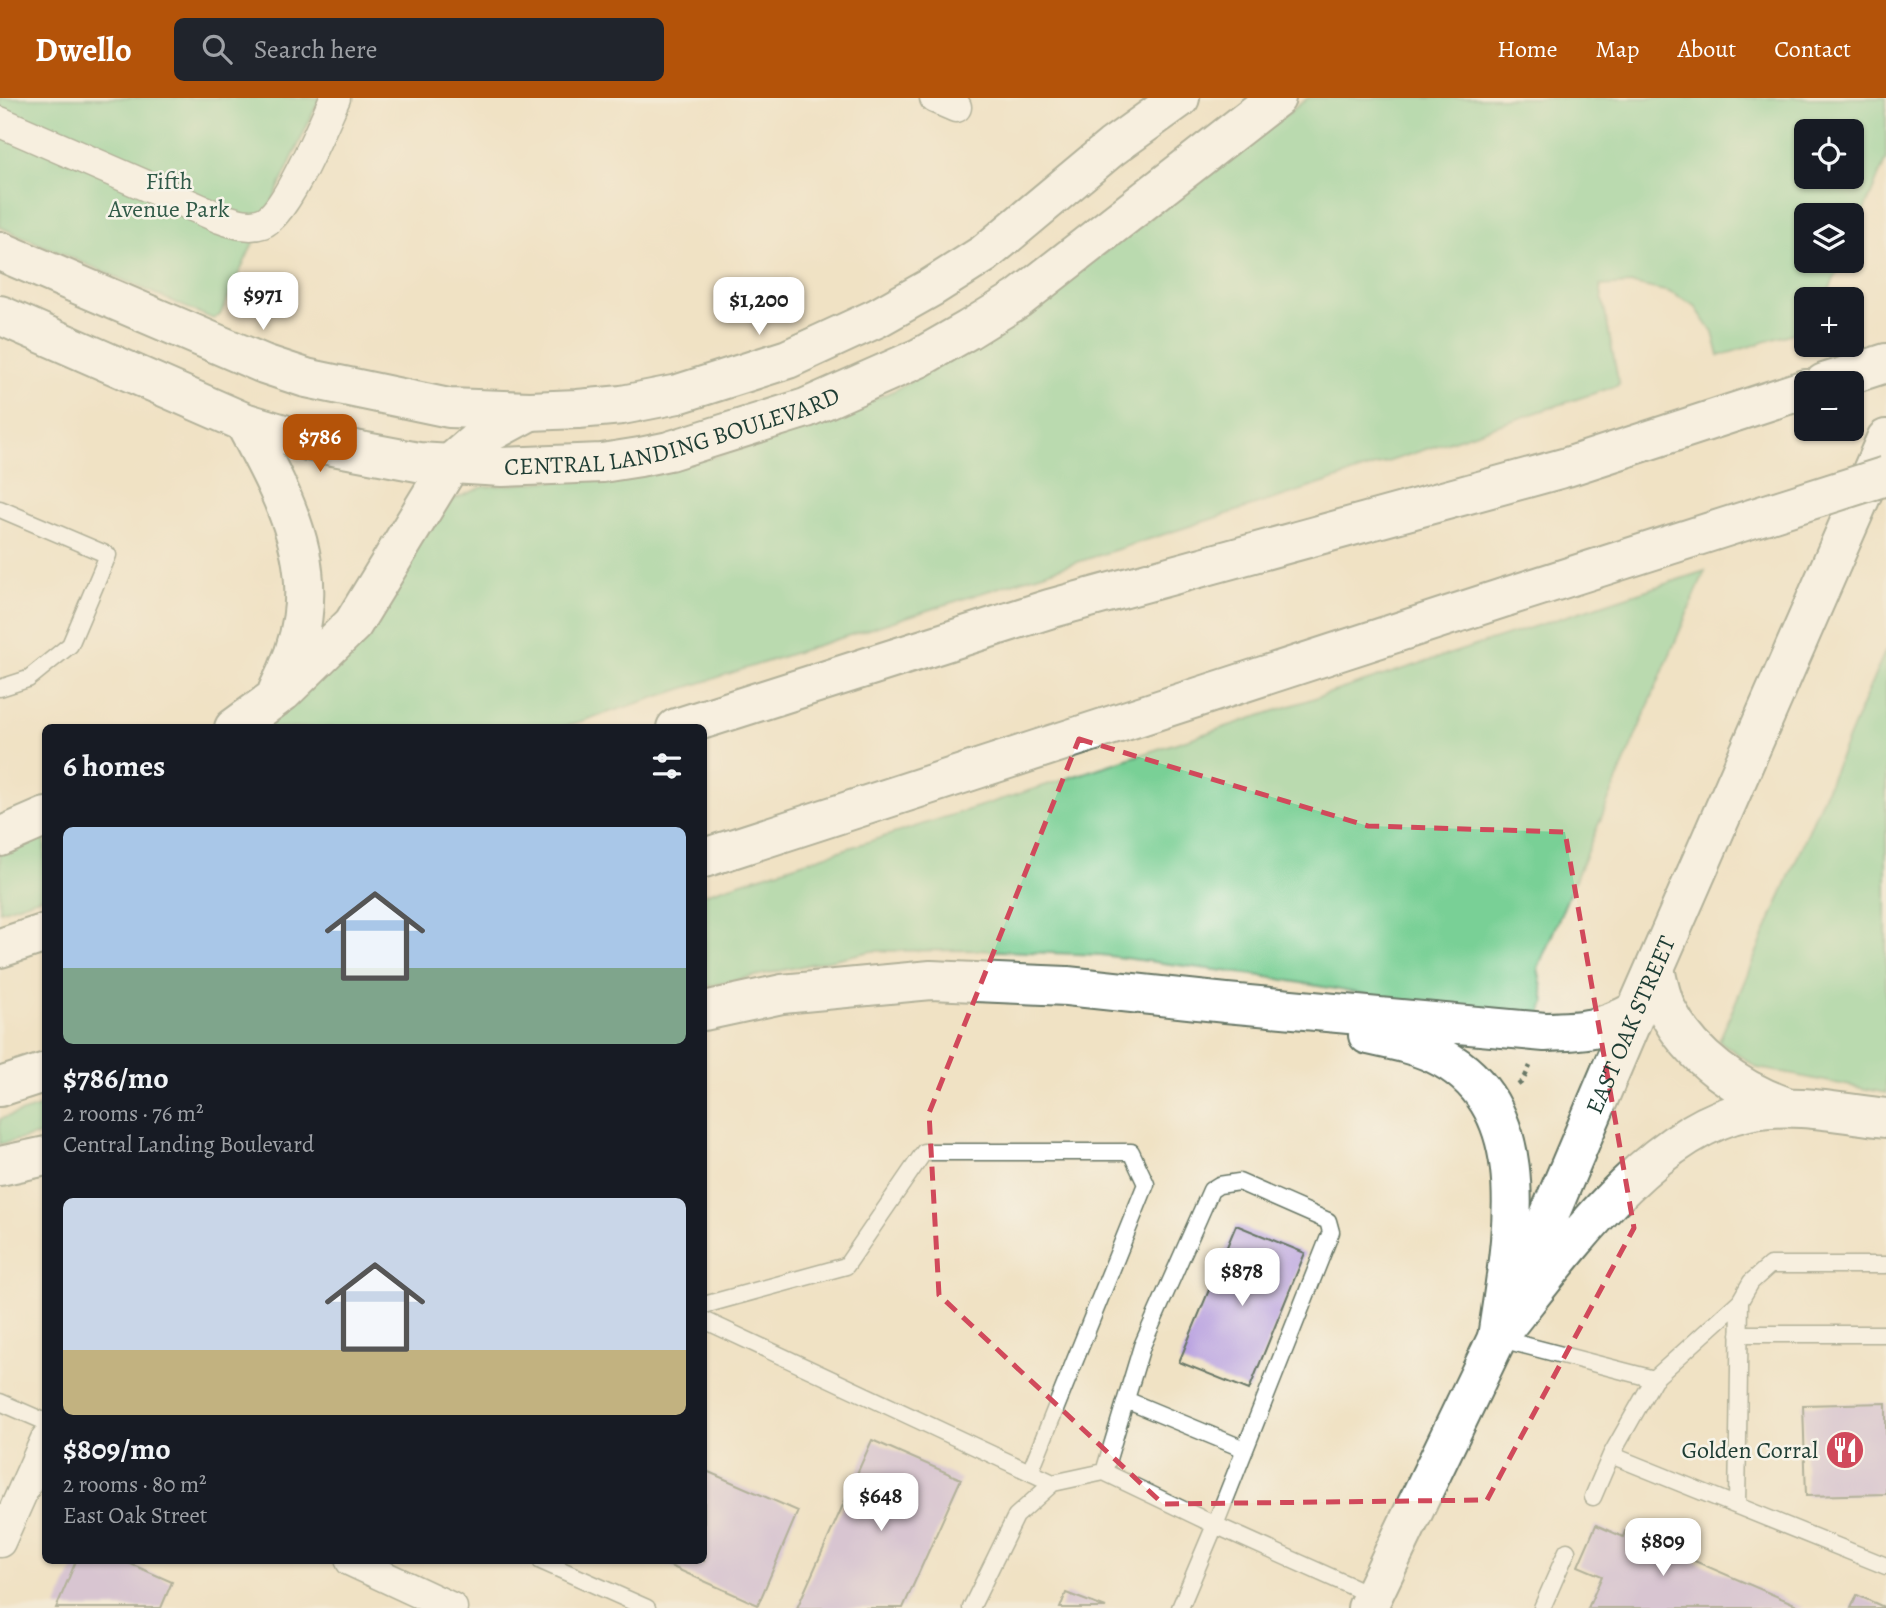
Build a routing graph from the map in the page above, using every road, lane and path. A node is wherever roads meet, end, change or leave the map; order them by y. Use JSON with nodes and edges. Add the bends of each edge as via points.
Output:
{"nodes":[{"id":1,"x":335,"y":98,"type":"edge"},
{"id":2,"x":1180,"y":98,"type":"edge"},
{"id":3,"x":1276,"y":98,"type":"edge"},
{"id":4,"x":0,"y":122,"type":"edge"},
{"id":5,"x":0,"y":251,"type":"edge"},
{"id":6,"x":0,"y":315,"type":"edge"},
{"id":7,"x":1886,"y":363,"type":"edge"},
{"id":8,"x":1861,"y":371,"type":"edge"},
{"id":9,"x":1794,"y":393,"type":"edge"},
{"id":10,"x":530,"y":411,"type":"junction"},
{"id":11,"x":244,"y":422,"type":"junction"},
{"id":12,"x":1886,"y":439,"type":"edge"},
{"id":13,"x":451,"y":463,"type":"junction"},
{"id":14,"x":1886,"y":476,"type":"edge"},
{"id":15,"x":0,"y":509,"type":"edge"},
{"id":16,"x":0,"y":688,"type":"edge"},
{"id":17,"x":241,"y":724,"type":"edge"},
{"id":18,"x":241,"y":724,"type":"edge"},
{"id":19,"x":689,"y":724,"type":"edge"},
{"id":20,"x":42,"y":819,"type":"edge"},
{"id":21,"x":0,"y":837,"type":"edge"},
{"id":22,"x":707,"y":857,"type":"edge"},
{"id":23,"x":42,"y":934,"type":"edge"},
{"id":24,"x":0,"y":948,"type":"edge"},
{"id":25,"x":1655,"y":969,"type":"junction"},
{"id":26,"x":1226,"y":1003,"type":"junction"},
{"id":27,"x":707,"y":1010,"type":"edge"},
{"id":28,"x":1636,"y":1011,"type":"junction"},
{"id":29,"x":42,"y":1073,"type":"edge"},
{"id":30,"x":0,"y":1087,"type":"edge"},
{"id":31,"x":1788,"y":1108,"type":"junction"},
{"id":32,"x":1886,"y":1118,"type":"edge"},
{"id":33,"x":42,"y":1157,"type":"edge"},
{"id":34,"x":0,"y":1166,"type":"edge"},
{"id":35,"x":1886,"y":1265,"type":"edge"},
{"id":36,"x":1740,"y":1301,"type":"junction"},
{"id":37,"x":707,"y":1304,"type":"edge"},
{"id":38,"x":707,"y":1321,"type":"edge"},
{"id":39,"x":1740,"y":1334,"type":"junction"},
{"id":40,"x":1886,"y":1334,"type":"edge"},
{"id":41,"x":1497,"y":1338,"type":"junction"},
{"id":42,"x":1654,"y":1379,"type":"junction"},
{"id":43,"x":1126,"y":1400,"type":"junction"},
{"id":44,"x":0,"y":1402,"type":"edge"},
{"id":45,"x":42,"y":1420,"type":"edge"},
{"id":46,"x":42,"y":1447,"type":"edge"},
{"id":47,"x":1244,"y":1449,"type":"junction"},
{"id":48,"x":1611,"y":1455,"type":"junction"},
{"id":49,"x":1030,"y":1472,"type":"junction"},
{"id":50,"x":1104,"y":1472,"type":"junction"},
{"id":51,"x":1053,"y":1483,"type":"junction"},
{"id":52,"x":1593,"y":1497,"type":"dead end"},
{"id":53,"x":1737,"y":1506,"type":"junction"},
{"id":54,"x":4,"y":1524,"type":"edge"},
{"id":55,"x":1215,"y":1525,"type":"junction"},
{"id":56,"x":1567,"y":1551,"type":"dead end"},
{"id":57,"x":357,"y":1564,"type":"edge"},
{"id":58,"x":548,"y":1564,"type":"edge"},
{"id":59,"x":1886,"y":1566,"type":"edge"},
{"id":60,"x":1370,"y":1602,"type":"edge"},
{"id":61,"x":449,"y":1608,"type":"edge"},
{"id":62,"x":647,"y":1608,"type":"edge"},
{"id":63,"x":971,"y":1608,"type":"edge"},
{"id":64,"x":1181,"y":1608,"type":"edge"},
{"id":65,"x":1542,"y":1608,"type":"edge"}],
"edges":[{"from":1,"to":4,"type":"street","via":[[277,213],[250,225],[220,218]]},
{"from":2,"to":10,"type":"main road","name":"CENTRAL LANDING BOULEVARD","via":[[1112,147],[984,254],[877,318],[788,359],[678,394],[622,405]]},
{"from":3,"to":13,"type":"main road","name":"CENTRAL LANDING BOULEVARD","via":[[1018,299],[919,358],[862,385],[806,408],[659,453],[552,466]]},
{"from":5,"to":10,"type":"main road","name":"CENTRAL LANDING BOULEVARD","via":[[306,378],[449,408]]},
{"from":6,"to":11,"type":"main road","name":"CENTRAL LANDING BOULEVARD"},
{"from":7,"to":8,"type":"main road"},
{"from":9,"to":19,"type":"main road","via":[[1567,467],[1049,610]]},
{"from":10,"to":13,"type":"main road","via":[[480,438]]},
{"from":11,"to":13,"type":"main road","name":"CENTRAL LANDING BOULEVARD","via":[[376,456]]},
{"from":11,"to":18,"type":"main road","via":[[286,503],[304,583],[300,633],[286,674],[269,703]]},
{"from":12,"to":25,"type":"main road","name":"EAST OAK STREET"},
{"from":13,"to":17,"type":"main road","via":[[353,624],[283,692]]},
{"from":14,"to":22,"type":"main road","bridge":true},
{"from":15,"to":16,"type":"lane","via":[[108,555],[70,645],[29,678]]},
{"from":20,"to":21,"type":"main road"},
{"from":23,"to":24,"type":"main road"},
{"from":25,"to":28,"type":"main road","name":"EAST OAK STREET"},
{"from":25,"to":31,"type":"main road","via":[[1667,1009],[1706,1060],[1746,1089]]},
{"from":26,"to":27,"type":"main road","via":[[1067,986],[931,980],[782,993]]},
{"from":26,"to":28,"type":"main road","via":[[1545,1032],[1587,1031]]},
{"from":26,"to":41,"type":"main road","via":[[1436,1054],[1464,1072],[1482,1093],[1503,1133],[1513,1209]]},
{"from":28,"to":41,"type":"main road","name":"EAST OAK STREET"},
{"from":29,"to":30,"type":"main road"},
{"from":31,"to":32,"type":"main road"},
{"from":31,"to":41,"type":"main road","via":[[1728,1117],[1674,1145],[1638,1173],[1597,1215]]},
{"from":33,"to":34,"type":"main road"},
{"from":35,"to":36,"type":"lane","via":[[1770,1265],[1751,1282]]},
{"from":36,"to":39,"type":"lane"},
{"from":36,"to":42,"type":"lane"},
{"from":37,"to":49,"type":"lane","via":[[846,1266],[924,1152],[1131,1152],[1146,1184]]},
{"from":38,"to":49,"type":"lane"},
{"from":39,"to":40,"type":"lane"},
{"from":39,"to":53,"type":"lane"},
{"from":41,"to":42,"type":"lane"},
{"from":41,"to":60,"type":"main road","name":"EAST OAK STREET"},
{"from":42,"to":48,"type":"lane"},
{"from":43,"to":47,"type":"lane"},
{"from":43,"to":47,"type":"lane","via":[[1142,1346],[1211,1190],[1239,1182],[1328,1221],[1331,1232]]},
{"from":43,"to":50,"type":"lane"},
{"from":44,"to":45,"type":"lane"},
{"from":46,"to":54,"type":"street"},
{"from":47,"to":55,"type":"lane"},
{"from":48,"to":52,"type":"lane"},
{"from":48,"to":53,"type":"lane"},
{"from":49,"to":51,"type":"lane"},
{"from":50,"to":51,"type":"lane"},
{"from":50,"to":55,"type":"lane"},
{"from":51,"to":63,"type":"lane","via":[[1017,1516]]},
{"from":53,"to":59,"type":"lane"},
{"from":55,"to":60,"type":"lane"},
{"from":55,"to":64,"type":"lane"},
{"from":56,"to":65,"type":"lane"},
{"from":57,"to":61,"type":"street"},
{"from":58,"to":62,"type":"lane"}]}
